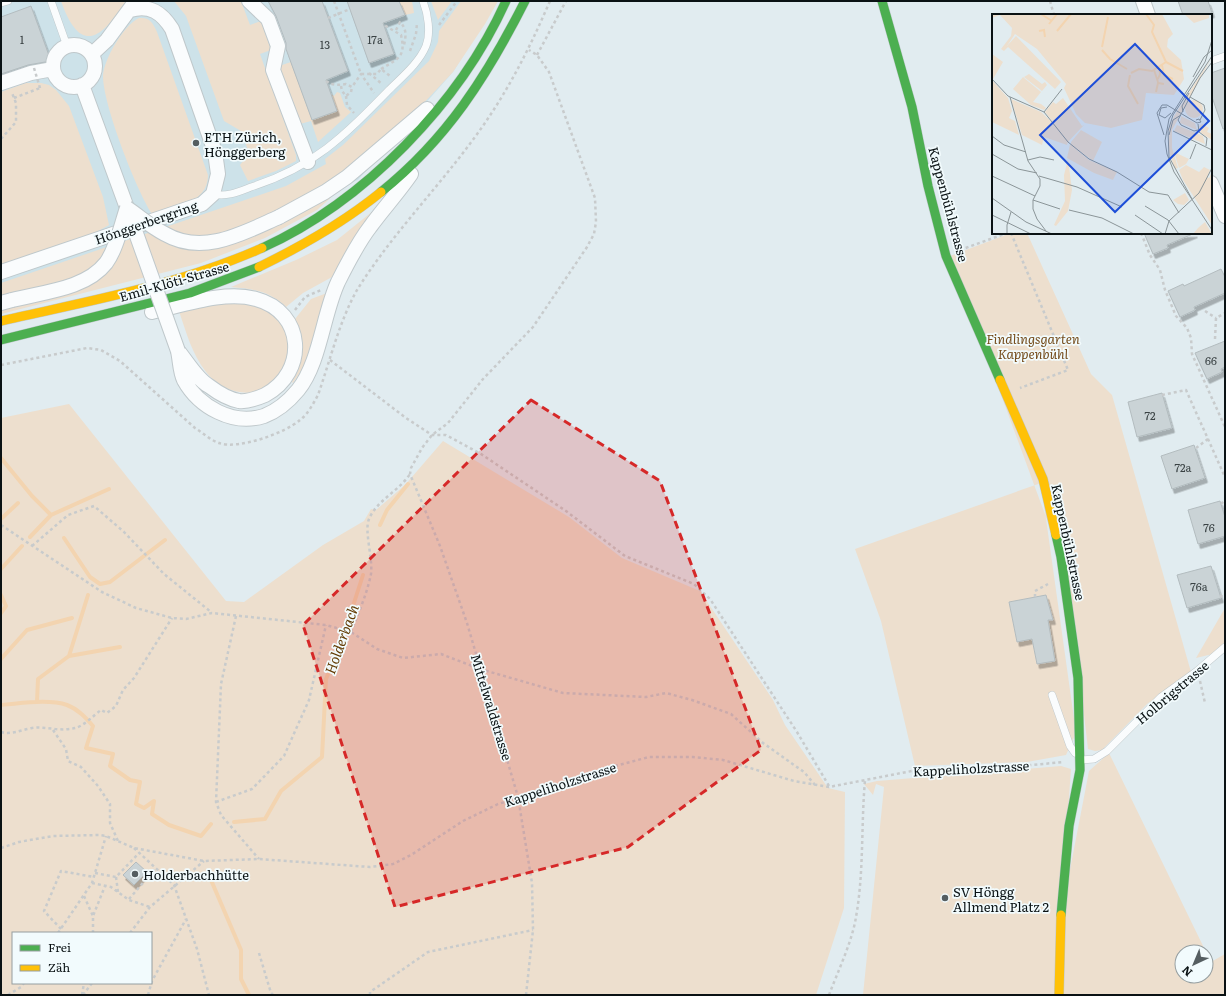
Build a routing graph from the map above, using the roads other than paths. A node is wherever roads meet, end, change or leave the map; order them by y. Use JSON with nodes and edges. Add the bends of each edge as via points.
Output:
{"nodes":[{"id":1,"x":8,"y":1,"type":"edge"},
{"id":2,"x":51,"y":1,"type":"edge"},
{"id":3,"x":249,"y":1,"type":"edge"},
{"id":4,"x":423,"y":1,"type":"edge"},
{"id":5,"x":506,"y":1,"type":"edge"},
{"id":6,"x":524,"y":1,"type":"edge"},
{"id":7,"x":882,"y":1,"type":"edge"},
{"id":8,"x":1143,"y":1,"type":"edge"},
{"id":9,"x":1,"y":4,"type":"edge"},
{"id":10,"x":133,"y":6,"type":"edge"},
{"id":11,"x":1148,"y":14,"type":"edge"},
{"id":12,"x":67,"y":46,"type":"junction"},
{"id":13,"x":92,"y":54,"type":"junction"},
{"id":14,"x":1225,"y":56,"type":"edge"},
{"id":15,"x":1212,"y":61,"type":"edge"},
{"id":16,"x":53,"y":69,"type":"junction"},
{"id":17,"x":460,"y":80,"type":"junction"},
{"id":18,"x":4,"y":82,"type":"edge"},
{"id":19,"x":82,"y":85,"type":"junction"},
{"id":20,"x":428,"y":151,"type":"junction"},
{"id":21,"x":308,"y":162,"type":"junction"},
{"id":22,"x":115,"y":177,"type":"junction"},
{"id":23,"x":1212,"y":185,"type":"edge"},
{"id":24,"x":213,"y":194,"type":"junction"},
{"id":25,"x":127,"y":208,"type":"junction"},
{"id":26,"x":1225,"y":216,"type":"edge"},
{"id":27,"x":132,"y":227,"type":"junction"},
{"id":28,"x":1,"y":272,"type":"edge"},
{"id":29,"x":7,"y":302,"type":"edge"},
{"id":30,"x":90,"y":318,"type":"junction"},
{"id":31,"x":1,"y":321,"type":"edge"},
{"id":32,"x":1,"y":340,"type":"edge"},
{"id":33,"x":178,"y":351,"type":"junction"},
{"id":34,"x":1225,"y":647,"type":"edge"},
{"id":35,"x":1052,"y":695,"type":"dead end"},
{"id":36,"x":1080,"y":760,"type":"junction"},
{"id":37,"x":1059,"y":995,"type":"edge"}],
"edges":[{"from":1,"to":9,"type":"lane"},
{"from":2,"to":12,"type":"lane"},
{"from":3,"to":21,"type":"street","via":[[268,18],[278,46],[273,70]]},
{"from":4,"to":21,"type":"lane","via":[[428,31],[426,46],[410,69],[345,135]]},
{"from":5,"to":17,"type":"street","name":"Emil-Klöti-Strasse"},
{"from":6,"to":20,"type":"street","name":"Emil-Klöti-Strasse","via":[[502,50],[481,83]]},
{"from":7,"to":36,"type":"street","name":"Kappenbühlstrasse","via":[[912,108],[946,256],[1043,478],[1061,557],[1078,678]]},
{"from":8,"to":11,"type":"street"},
{"from":10,"to":13,"type":"street","via":[[107,40]]},
{"from":10,"to":24,"type":"street","name":"Hönggerbergring","via":[[156,10],[172,29],[215,152],[218,174]]},
{"from":12,"to":13,"type":"street","via":[[80,46]]},
{"from":12,"to":16,"type":"street","via":[[56,55]]},
{"from":13,"to":19,"type":"street","via":[[95,61],[93,75]]},
{"from":14,"to":15,"type":"lane"},
{"from":16,"to":18,"type":"street","via":[[30,73]]},
{"from":16,"to":19,"type":"street","via":[[61,82],[68,86]]},
{"from":17,"to":25,"type":"street","bridge":true,"via":[[347,178],[279,217],[235,237],[210,243],[187,243],[165,234]]},
{"from":17,"to":31,"type":"street","name":"Emil-Klöti-Strasse","via":[[439,108],[393,158],[346,199],[296,230],[242,256],[202,270]]},
{"from":19,"to":22,"type":"street"},
{"from":20,"to":30,"type":"street","name":"Emil-Klöti-Strasse","via":[[352,216],[302,248],[253,271],[204,289]]},
{"from":20,"to":33,"type":"street","via":[[369,228],[337,284],[310,370],[299,389],[277,409],[264,416],[248,418],[218,413],[205,405],[183,379]]},
{"from":21,"to":24,"type":"lane","via":[[278,178],[252,187],[222,196]]},
{"from":22,"to":25,"type":"street"},
{"from":22,"to":27,"type":"lane"},
{"from":23,"to":26,"type":"street"},
{"from":24,"to":27,"type":"street","name":"Hönggerbergring","via":[[202,204]]},
{"from":25,"to":29,"type":"street","bridge":true,"via":[[107,262],[88,279]]},
{"from":25,"to":33,"type":"street","bridge":true},
{"from":27,"to":28,"type":"street","name":"Hönggerbergring"},
{"from":30,"to":32,"type":"street","name":"Emil-Klöti-Strasse"},
{"from":30,"to":33,"type":"street","via":[[131,317],[229,295],[256,299],[276,308],[294,331],[296,347],[293,363],[274,390],[258,398],[240,401],[224,396],[207,386]]},
{"from":34,"to":36,"type":"lane","name":"Holbrigstrasse","via":[[1161,697],[1107,751],[1094,759]]},
{"from":35,"to":36,"type":"lane","via":[[1070,746]]},
{"from":36,"to":37,"type":"street","name":"Kappenbühlstrasse","via":[[1064,872]]}]}
